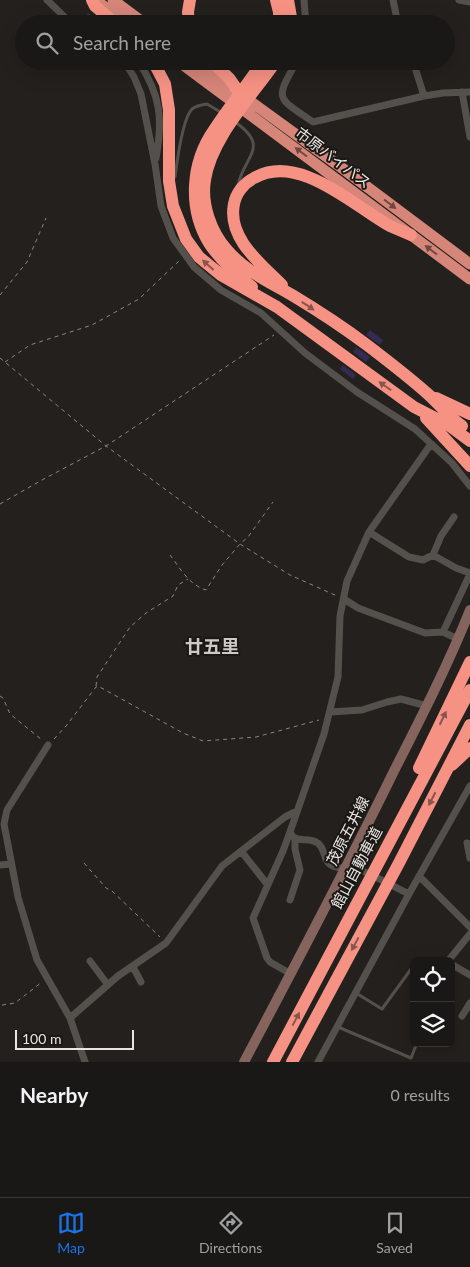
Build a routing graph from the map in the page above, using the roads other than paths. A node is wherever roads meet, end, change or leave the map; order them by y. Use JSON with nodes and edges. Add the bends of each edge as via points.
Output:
{"nodes":[{"id":1,"x":47,"y":0,"type":"edge"},
{"id":2,"x":93,"y":0,"type":"edge"},
{"id":3,"x":113,"y":0,"type":"edge"},
{"id":4,"x":190,"y":0,"type":"edge"},
{"id":5,"x":276,"y":0,"type":"edge"},
{"id":6,"x":288,"y":0,"type":"edge"},
{"id":7,"x":304,"y":0,"type":"edge"},
{"id":8,"x":393,"y":0,"type":"edge"},
{"id":9,"x":459,"y":0,"type":"edge"},
{"id":10,"x":470,"y":2,"type":"edge"},
{"id":11,"x":63,"y":15,"type":"edge"},
{"id":12,"x":106,"y":15,"type":"edge"},
{"id":13,"x":114,"y":15,"type":"edge"},
{"id":14,"x":138,"y":15,"type":"edge"},
{"id":15,"x":188,"y":15,"type":"edge"},
{"id":16,"x":280,"y":15,"type":"edge"},
{"id":17,"x":291,"y":15,"type":"edge"},
{"id":18,"x":305,"y":15,"type":"edge"},
{"id":19,"x":396,"y":15,"type":"edge"},
{"id":20,"x":130,"y":70,"type":"edge"},
{"id":21,"x":143,"y":70,"type":"edge"},
{"id":22,"x":158,"y":70,"type":"edge"},
{"id":23,"x":190,"y":70,"type":"edge"},
{"id":24,"x":207,"y":70,"type":"edge"},
{"id":25,"x":221,"y":70,"type":"edge"},
{"id":26,"x":260,"y":70,"type":"edge"},
{"id":27,"x":267,"y":70,"type":"edge"},
{"id":28,"x":292,"y":70,"type":"edge"},
{"id":29,"x":416,"y":70,"type":"edge"},
{"id":30,"x":255,"y":82,"type":"junction"},
{"id":31,"x":238,"y":92,"type":"junction"},
{"id":32,"x":466,"y":92,"type":"edge"},
{"id":33,"x":424,"y":96,"type":"junction"},
{"id":34,"x":218,"y":133,"type":"junction"},
{"id":35,"x":470,"y":137,"type":"edge"},
{"id":36,"x":155,"y":164,"type":"junction"},
{"id":37,"x":170,"y":194,"type":"junction"},
{"id":38,"x":236,"y":198,"type":"junction"},
{"id":39,"x":411,"y":235,"type":"junction"},
{"id":40,"x":470,"y":264,"type":"edge"},
{"id":41,"x":470,"y":279,"type":"edge"},
{"id":42,"x":292,"y":295,"type":"junction"},
{"id":43,"x":277,"y":307,"type":"junction"},
{"id":44,"x":429,"y":395,"type":"junction"},
{"id":45,"x":414,"y":407,"type":"junction"},
{"id":46,"x":470,"y":414,"type":"edge"},
{"id":47,"x":470,"y":432,"type":"edge"},
{"id":48,"x":470,"y":441,"type":"edge"},
{"id":49,"x":431,"y":444,"type":"junction"},
{"id":50,"x":470,"y":466,"type":"edge"},
{"id":51,"x":470,"y":486,"type":"edge"},
{"id":52,"x":454,"y":517,"type":"dead end"},
{"id":53,"x":369,"y":532,"type":"junction"},
{"id":54,"x":433,"y":555,"type":"junction"},
{"id":55,"x":470,"y":573,"type":"edge"},
{"id":56,"x":344,"y":600,"type":"junction"},
{"id":57,"x":470,"y":610,"type":"edge"},
{"id":58,"x":443,"y":632,"type":"junction"},
{"id":59,"x":458,"y":639,"type":"junction"},
{"id":60,"x":470,"y":662,"type":"edge"},
{"id":61,"x":470,"y":690,"type":"edge"},
{"id":62,"x":427,"y":706,"type":"junction"},
{"id":63,"x":329,"y":715,"type":"junction"},
{"id":64,"x":470,"y":725,"type":"edge"},
{"id":65,"x":48,"y":745,"type":"road end"},
{"id":66,"x":470,"y":748,"type":"edge"},
{"id":67,"x":446,"y":770,"type":"junction"},
{"id":68,"x":470,"y":786,"type":"edge"},
{"id":69,"x":297,"y":811,"type":"junction"},
{"id":70,"x":290,"y":832,"type":"junction"},
{"id":71,"x":295,"y":839,"type":"junction"},
{"id":72,"x":467,"y":843,"type":"dead end"},
{"id":73,"x":241,"y":851,"type":"junction"},
{"id":74,"x":381,"y":858,"type":"junction"},
{"id":75,"x":470,"y":858,"type":"edge"},
{"id":76,"x":11,"y":864,"type":"junction"},
{"id":77,"x":0,"y":865,"type":"edge"},
{"id":78,"x":346,"y":868,"type":"junction"},
{"id":79,"x":419,"y":876,"type":"junction"},
{"id":80,"x":267,"y":884,"type":"junction"},
{"id":81,"x":408,"y":894,"type":"junction"},
{"id":82,"x":290,"y":900,"type":"dead end"},
{"id":83,"x":470,"y":927,"type":"edge"},
{"id":84,"x":470,"y":934,"type":"edge"},
{"id":85,"x":451,"y":957,"type":"edge"},
{"id":86,"x":90,"y":961,"type":"dead end"},
{"id":87,"x":133,"y":966,"type":"junction"},
{"id":88,"x":455,"y":967,"type":"edge"},
{"id":89,"x":410,"y":970,"type":"edge"},
{"id":90,"x":290,"y":974,"type":"junction"},
{"id":91,"x":470,"y":976,"type":"edge"},
{"id":92,"x":141,"y":982,"type":"dead end"},
{"id":93,"x":108,"y":985,"type":"junction"},
{"id":94,"x":356,"y":993,"type":"junction"},
{"id":95,"x":470,"y":1003,"type":"edge"},
{"id":96,"x":462,"y":1016,"type":"dead end"},
{"id":97,"x":70,"y":1018,"type":"junction"},
{"id":98,"x":337,"y":1026,"type":"junction"},
{"id":99,"x":415,"y":1047,"type":"edge"},
{"id":100,"x":85,"y":1062,"type":"edge"},
{"id":101,"x":244,"y":1062,"type":"edge"},
{"id":102,"x":273,"y":1062,"type":"edge"},
{"id":103,"x":292,"y":1062,"type":"edge"},
{"id":104,"x":318,"y":1062,"type":"edge"}],
"edges":[{"from":1,"to":11,"type":"street"},
{"from":2,"to":12,"type":"highway"},
{"from":2,"to":13,"type":"highway"},
{"from":3,"to":14,"type":"highway"},
{"from":4,"to":15,"type":"highway"},
{"from":5,"to":16,"type":"highway"},
{"from":6,"to":17,"type":"highway"},
{"from":7,"to":18,"type":"street"},
{"from":8,"to":19,"type":"street"},
{"from":9,"to":10,"type":"street"},
{"from":20,"to":36,"type":"street","via":[[141,94]]},
{"from":21,"to":36,"type":"street","via":[[159,109],[161,134]]},
{"from":22,"to":37,"type":"highway","via":[[165,84],[169,110]]},
{"from":39,"to":23,"type":"highway","name":"市原バイパス","one_way":true},
{"from":24,"to":31,"type":"highway","name":"市原バイパス"},
{"from":25,"to":31,"type":"highway"},
{"from":26,"to":30,"type":"highway"},
{"from":27,"to":30,"type":"highway"},
{"from":28,"to":33,"type":"street","via":[[282,96],[285,102],[313,122]]},
{"from":29,"to":33,"type":"street"},
{"from":30,"to":34,"type":"highway"},
{"from":31,"to":40,"type":"highway","name":"市原バイパス","one_way":true},
{"from":32,"to":33,"type":"street"},
{"from":32,"to":35,"type":"street"},
{"from":34,"to":42,"type":"highway","via":[[204,182],[207,214],[214,232],[226,250],[244,267]]},
{"from":34,"to":43,"type":"highway","via":[[199,160],[195,178],[200,225],[224,262]]},
{"from":36,"to":49,"type":"street","via":[[161,206],[173,238],[194,267],[221,290],[261,313],[305,352],[357,392],[415,429]]},
{"from":37,"to":38,"type":"lane","via":[[189,113],[194,107],[207,104],[241,126],[253,142],[252,152],[238,182]]},
{"from":43,"to":37,"type":"highway","one_way":true,"via":[[221,275],[199,257],[186,239]]},
{"from":38,"to":39,"type":"highway","via":[[247,182],[256,176],[288,172],[324,183],[390,226]]},
{"from":38,"to":42,"type":"highway","via":[[233,215],[238,237]]},
{"from":41,"to":39,"type":"highway","name":"市原バイパス","one_way":true},
{"from":42,"to":44,"type":"highway","one_way":true,"via":[[366,344]]},
{"from":45,"to":43,"type":"highway","one_way":true},
{"from":44,"to":46,"type":"highway"},
{"from":44,"to":47,"type":"highway"},
{"from":45,"to":48,"type":"highway","via":[[447,424]]},
{"from":45,"to":50,"type":"highway"},
{"from":49,"to":51,"type":"street"},
{"from":49,"to":53,"type":"street"},
{"from":52,"to":54,"type":"street"},
{"from":53,"to":54,"type":"street","via":[[409,557],[423,560]]},
{"from":53,"to":56,"type":"street","via":[[347,581]]},
{"from":54,"to":55,"type":"street"},
{"from":55,"to":58,"type":"street"},
{"from":56,"to":58,"type":"street","via":[[424,632]]},
{"from":56,"to":63,"type":"street","via":[[340,616],[338,678]]},
{"from":57,"to":59,"type":"main road","name":"茂原五井線"},
{"from":58,"to":59,"type":"street"},
{"from":59,"to":62,"type":"main road","name":"茂原五井線"},
{"from":74,"to":60,"type":"highway","one_way":true,"via":[[390,829]]},
{"from":61,"to":74,"type":"highway","name":"館山自動車道"},
{"from":62,"to":63,"type":"street","via":[[401,699]]},
{"from":62,"to":78,"type":"main road","name":"茂原五井線"},
{"from":63,"to":69,"type":"street"},
{"from":64,"to":67,"type":"highway"},
{"from":65,"to":76,"type":"street","via":[[7,810],[4,824]]},
{"from":66,"to":67,"type":"highway"},
{"from":67,"to":103,"type":"highway","one_way":true},
{"from":68,"to":79,"type":"street"},
{"from":69,"to":70,"type":"street"},
{"from":69,"to":73,"type":"street"},
{"from":70,"to":71,"type":"street"},
{"from":70,"to":80,"type":"street"},
{"from":71,"to":78,"type":"street","via":[[317,842],[329,864]]},
{"from":71,"to":82,"type":"street","via":[[300,870]]},
{"from":72,"to":75,"type":"street"},
{"from":73,"to":80,"type":"street"},
{"from":73,"to":87,"type":"street","via":[[222,866],[166,943]]},
{"from":102,"to":74,"type":"highway","name":"館山自動車道","one_way":true},
{"from":76,"to":77,"type":"street"},
{"from":76,"to":97,"type":"street","via":[[37,960]]},
{"from":78,"to":81,"type":"street","via":[[358,869]]},
{"from":78,"to":90,"type":"main road","name":"茂原五井線"},
{"from":79,"to":81,"type":"street"},
{"from":79,"to":83,"type":"street"},
{"from":80,"to":90,"type":"street","via":[[252,918],[267,958]]},
{"from":81,"to":94,"type":"street"},
{"from":84,"to":85,"type":"street"},
{"from":86,"to":93,"type":"street"},
{"from":87,"to":92,"type":"street"},
{"from":87,"to":93,"type":"street"},
{"from":88,"to":91,"type":"street"},
{"from":89,"to":94,"type":"lane","via":[[382,1009]]},
{"from":90,"to":101,"type":"main road","name":"茂原五井線"},
{"from":93,"to":97,"type":"street"},
{"from":94,"to":98,"type":"street"},
{"from":95,"to":96,"type":"street"},
{"from":97,"to":100,"type":"street"},
{"from":98,"to":99,"type":"lane","via":[[411,1058]]},
{"from":98,"to":104,"type":"street"}]}
